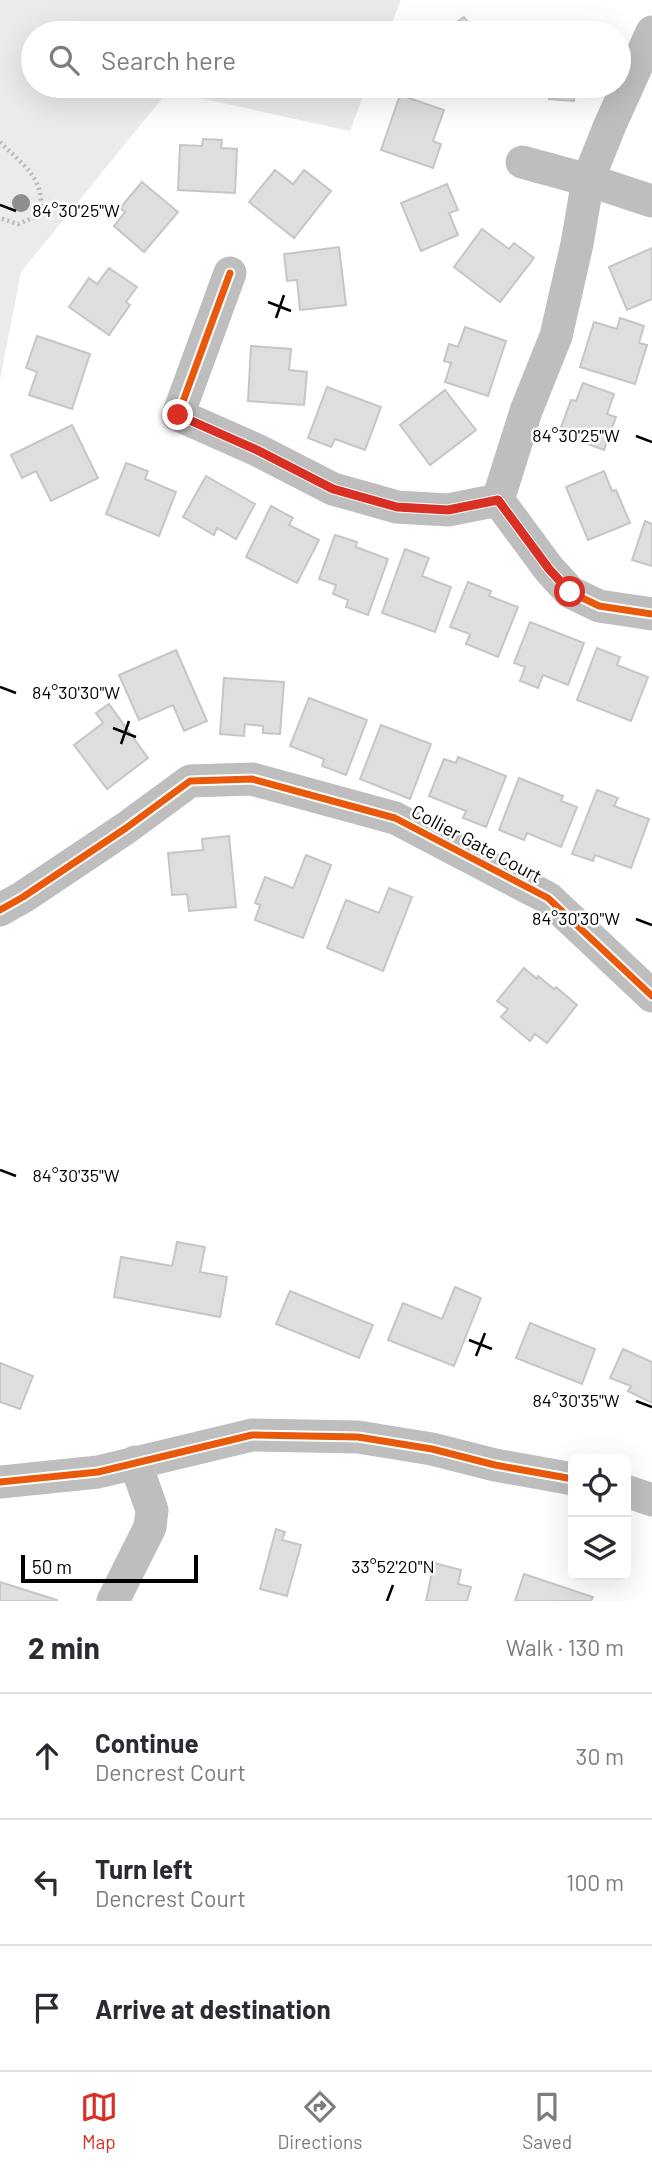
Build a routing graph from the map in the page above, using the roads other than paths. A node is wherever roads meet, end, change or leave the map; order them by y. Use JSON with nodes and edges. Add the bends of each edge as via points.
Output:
{"nodes":[{"id":1,"x":652,"y":32,"type":"edge"},
{"id":2,"x":631,"y":78,"type":"edge"},
{"id":3,"x":622,"y":98,"type":"edge"},
{"id":4,"x":522,"y":162,"type":"dead end"},
{"id":5,"x":588,"y":180,"type":"junction"},
{"id":6,"x":652,"y":201,"type":"edge"},
{"id":7,"x":230,"y":273,"type":"dead end"},
{"id":8,"x":498,"y":500,"type":"junction"},
{"id":9,"x":652,"y":614,"type":"edge"},
{"id":10,"x":0,"y":909,"type":"edge"},
{"id":11,"x":652,"y":996,"type":"edge"},
{"id":12,"x":135,"y":1462,"type":"junction"},
{"id":13,"x":568,"y":1478,"type":"edge"},
{"id":14,"x":0,"y":1482,"type":"edge"},
{"id":15,"x":631,"y":1493,"type":"edge"},
{"id":16,"x":652,"y":1500,"type":"edge"},
{"id":17,"x":113,"y":1601,"type":"edge"}],
"edges":[{"from":1,"to":2,"type":"street"},
{"from":3,"to":5,"type":"street"},
{"from":4,"to":5,"type":"street"},
{"from":5,"to":6,"type":"street"},
{"from":5,"to":8,"type":"street","via":[[556,336]]},
{"from":7,"to":8,"type":"street","via":[[178,415],[333,489],[397,507],[448,510]]},
{"from":8,"to":9,"type":"street","via":[[570,592],[600,606]]},
{"from":10,"to":11,"type":"street","name":"Collier Gate Court","via":[[126,828],[190,780],[252,779],[395,818],[548,898]]},
{"from":12,"to":13,"type":"street","via":[[252,1435],[358,1437]]},
{"from":12,"to":14,"type":"street","via":[[98,1472]]},
{"from":12,"to":17,"type":"street","via":[[152,1510],[150,1527]]},
{"from":15,"to":16,"type":"street"}]}
